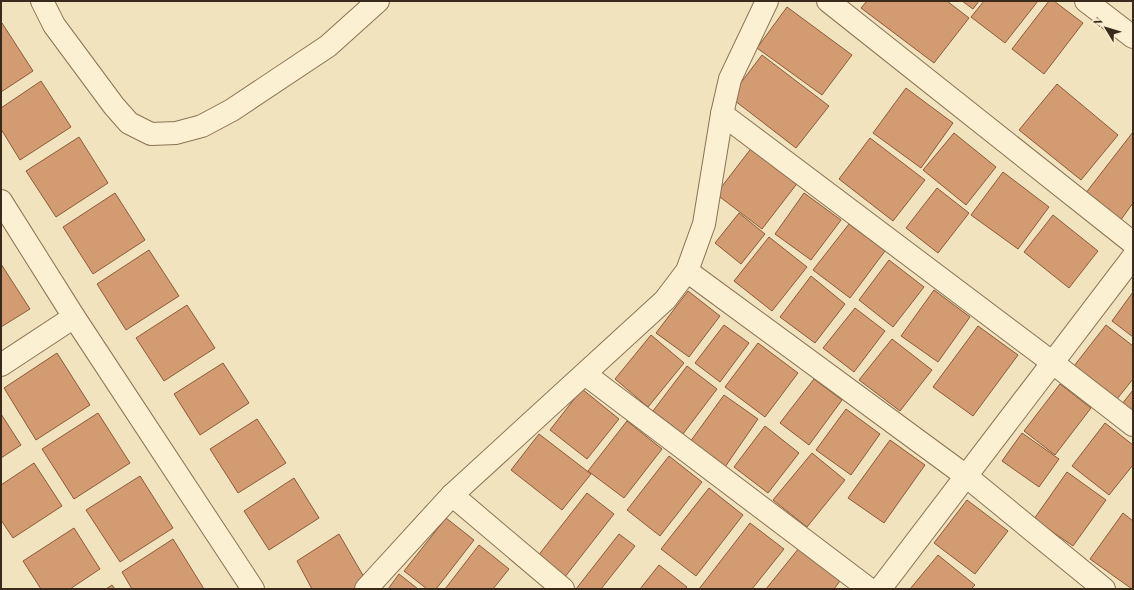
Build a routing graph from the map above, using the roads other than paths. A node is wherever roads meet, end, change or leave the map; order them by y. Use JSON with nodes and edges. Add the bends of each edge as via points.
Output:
{"nodes":[{"id":1,"x":42,"y":1,"type":"edge"},
{"id":2,"x":378,"y":1,"type":"edge"},
{"id":3,"x":766,"y":1,"type":"edge"},
{"id":4,"x":828,"y":1,"type":"edge"},
{"id":5,"x":1086,"y":1,"type":"edge"},
{"id":6,"x":1133,"y":37,"type":"edge"},
{"id":7,"x":722,"y":114,"type":"junction"},
{"id":8,"x":1,"y":201,"type":"edge"},
{"id":9,"x":1133,"y":243,"type":"edge"},
{"id":10,"x":1133,"y":256,"type":"edge"},
{"id":11,"x":687,"y":271,"type":"junction"},
{"id":12,"x":74,"y":317,"type":"junction"},
{"id":13,"x":1053,"y":363,"type":"junction"},
{"id":14,"x":1,"y":365,"type":"edge"},
{"id":15,"x":585,"y":374,"type":"junction"},
{"id":16,"x":1133,"y":426,"type":"edge"},
{"id":17,"x":966,"y":476,"type":"junction"},
{"id":18,"x":452,"y":495,"type":"junction"},
{"id":19,"x":253,"y":589,"type":"edge"},
{"id":20,"x":366,"y":589,"type":"edge"},
{"id":21,"x":563,"y":589,"type":"edge"},
{"id":22,"x":869,"y":589,"type":"edge"},
{"id":23,"x":880,"y":589,"type":"edge"},
{"id":24,"x":1104,"y":589,"type":"edge"}],
"edges":[{"from":1,"to":2,"type":"street","via":[[54,25],[114,106],[129,123],[151,134],[176,133],[202,126],[232,110],[328,46]]},
{"from":3,"to":7,"type":"street","via":[[730,79]]},
{"from":4,"to":9,"type":"street"},
{"from":5,"to":6,"type":"street"},
{"from":7,"to":11,"type":"street","via":[[704,224]]},
{"from":7,"to":13,"type":"street"},
{"from":8,"to":12,"type":"street"},
{"from":10,"to":13,"type":"street"},
{"from":11,"to":15,"type":"street","via":[[665,300]]},
{"from":11,"to":17,"type":"street"},
{"from":12,"to":14,"type":"street"},
{"from":12,"to":19,"type":"street"},
{"from":13,"to":16,"type":"street"},
{"from":13,"to":17,"type":"street"},
{"from":15,"to":18,"type":"street"},
{"from":15,"to":22,"type":"street"},
{"from":17,"to":23,"type":"street"},
{"from":17,"to":24,"type":"street"},
{"from":18,"to":20,"type":"street"},
{"from":18,"to":21,"type":"street"}]}
